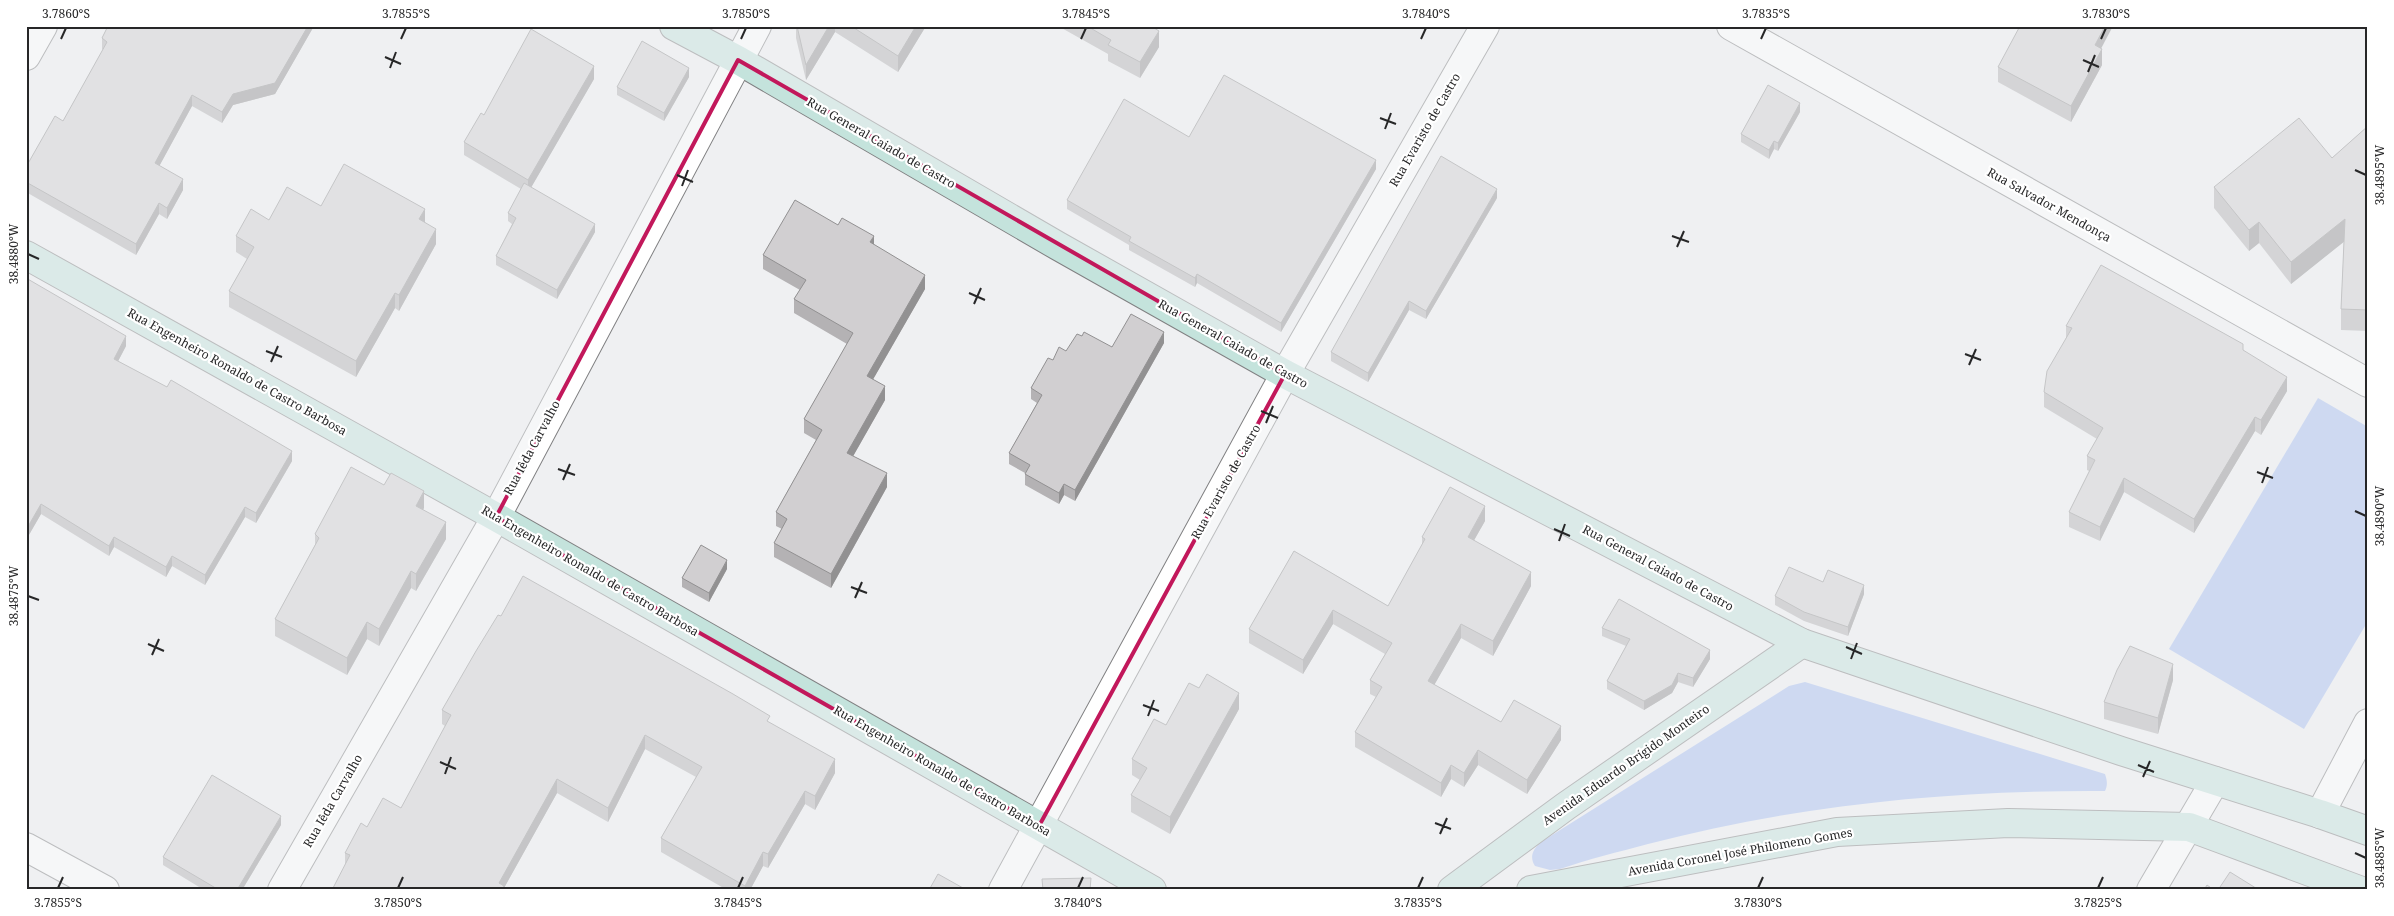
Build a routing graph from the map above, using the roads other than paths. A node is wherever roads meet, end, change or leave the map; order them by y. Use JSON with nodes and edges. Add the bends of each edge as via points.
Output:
{"nodes":[{"id":1,"x":43,"y":26,"type":"edge"},
{"id":2,"x":674,"y":26,"type":"edge"},
{"id":3,"x":757,"y":26,"type":"edge"},
{"id":4,"x":1485,"y":26,"type":"edge"},
{"id":5,"x":1731,"y":26,"type":"edge"},
{"id":6,"x":26,"y":56,"type":"edge"},
{"id":7,"x":738,"y":60,"type":"junction"},
{"id":8,"x":26,"y":255,"type":"edge"},
{"id":9,"x":1285,"y":374,"type":"junction"},
{"id":10,"x":2368,"y":383,"type":"edge"},
{"id":11,"x":496,"y":517,"type":"junction"},
{"id":12,"x":1802,"y":643,"type":"junction"},
{"id":13,"x":2368,"y":723,"type":"edge"},
{"id":14,"x":2215,"y":781,"type":"junction"},
{"id":15,"x":2320,"y":814,"type":"junction"},
{"id":16,"x":1039,"y":826,"type":"junction"},
{"id":17,"x":2189,"y":827,"type":"junction"},
{"id":18,"x":2368,"y":831,"type":"edge"},
{"id":19,"x":26,"y":846,"type":"edge"},
{"id":20,"x":105,"y":890,"type":"edge"},
{"id":21,"x":282,"y":890,"type":"edge"},
{"id":22,"x":1003,"y":890,"type":"edge"},
{"id":23,"x":1152,"y":890,"type":"edge"},
{"id":24,"x":1452,"y":890,"type":"edge"},
{"id":25,"x":1531,"y":890,"type":"edge"},
{"id":26,"x":2151,"y":890,"type":"edge"},
{"id":27,"x":2359,"y":890,"type":"edge"}],
"edges":[{"from":1,"to":6,"type":"street"},
{"from":2,"to":7,"type":"street","name":"Rua General Caiado de Castro"},
{"from":3,"to":7,"type":"street","name":"Rua Iêda Carvalho"},
{"from":4,"to":9,"type":"street","name":"Rua Evaristo de Castro"},
{"from":5,"to":10,"type":"street","name":"Rua Salvador Mendonça"},
{"from":7,"to":9,"type":"street","name":"Rua General Caiado de Castro"},
{"from":7,"to":11,"type":"street","name":"Rua Iêda Carvalho"},
{"from":8,"to":11,"type":"street","name":"Rua Engenheiro Ronaldo de Castro Barbosa"},
{"from":9,"to":12,"type":"street","name":"Rua General Caiado de Castro"},
{"from":9,"to":16,"type":"street","name":"Rua Evaristo de Castro"},
{"from":11,"to":16,"type":"street","name":"Rua Engenheiro Ronaldo de Castro Barbosa"},
{"from":11,"to":21,"type":"street","name":"Rua Iêda Carvalho"},
{"from":12,"to":14,"type":"street"},
{"from":12,"to":24,"type":"street","name":"Avenida Eduardo Brígido Monteiro","via":[[1566,806]]},
{"from":13,"to":15,"type":"street"},
{"from":14,"to":15,"type":"street"},
{"from":14,"to":17,"type":"street"},
{"from":15,"to":18,"type":"street"},
{"from":16,"to":22,"type":"street","name":"Rua Evaristo de Castro"},
{"from":16,"to":23,"type":"street","name":"Rua Engenheiro Ronaldo de Castro Barbosa"},
{"from":17,"to":25,"type":"street","name":"Avenida Coronel José Philomeno Gomes","via":[[2008,823],[1836,832]]},
{"from":17,"to":26,"type":"street"},
{"from":17,"to":27,"type":"street","name":"Avenida Coronel José Philomeno Gomes"},
{"from":19,"to":20,"type":"street"}]}
